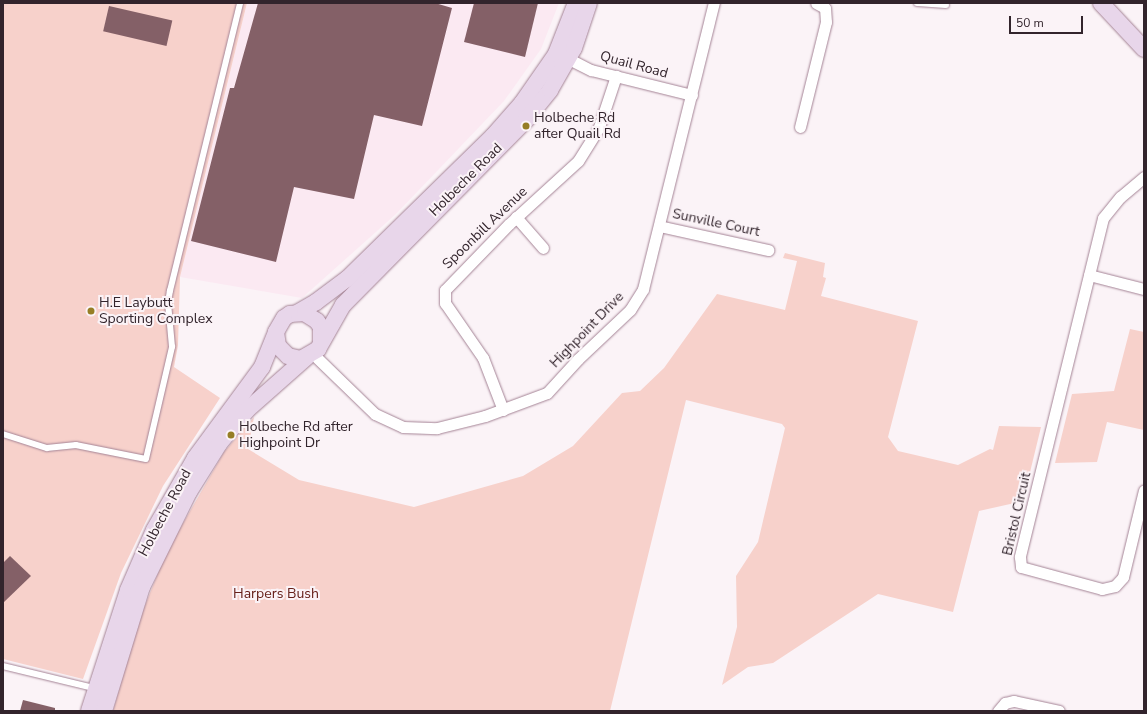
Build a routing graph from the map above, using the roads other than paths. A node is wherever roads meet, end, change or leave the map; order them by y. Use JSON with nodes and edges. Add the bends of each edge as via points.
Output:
{"nodes":[{"id":1,"x":240,"y":3,"type":"edge"},
{"id":2,"x":576,"y":3,"type":"edge"},
{"id":3,"x":589,"y":3,"type":"edge"},
{"id":4,"x":714,"y":3,"type":"edge"},
{"id":5,"x":816,"y":3,"type":"edge"},
{"id":6,"x":917,"y":3,"type":"edge"},
{"id":7,"x":1100,"y":3,"type":"edge"},
{"id":8,"x":946,"y":5,"type":"dead end"},
{"id":9,"x":1144,"y":49,"type":"edge"},
{"id":10,"x":569,"y":59,"type":"junction"},
{"id":11,"x":616,"y":76,"type":"junction"},
{"id":12,"x":692,"y":95,"type":"junction"},
{"id":13,"x":800,"y":127,"type":"dead end"},
{"id":14,"x":1144,"y":177,"type":"edge"},
{"id":15,"x":516,"y":217,"type":"junction"},
{"id":16,"x":659,"y":226,"type":"junction"},
{"id":17,"x":543,"y":248,"type":"dead end"},
{"id":18,"x":768,"y":250,"type":"dead end"},
{"id":19,"x":1089,"y":275,"type":"junction"},
{"id":20,"x":1144,"y":289,"type":"edge"},
{"id":21,"x":297,"y":313,"type":"junction"},
{"id":22,"x":276,"y":332,"type":"junction"},
{"id":23,"x":314,"y":351,"type":"junction"},
{"id":24,"x":503,"y":410,"type":"junction"},
{"id":25,"x":3,"y":434,"type":"edge"},
{"id":26,"x":1144,"y":490,"type":"edge"},
{"id":27,"x":3,"y":666,"type":"edge"},
{"id":28,"x":95,"y":688,"type":"junction"},
{"id":29,"x":1001,"y":707,"type":"edge"},
{"id":30,"x":89,"y":711,"type":"edge"},
{"id":31,"x":104,"y":711,"type":"edge"},
{"id":32,"x":1059,"y":711,"type":"edge"}],
"edges":[{"from":1,"to":25,"type":"lane","via":[[170,291],[168,303],[172,347],[146,458],[76,445],[47,448]]},
{"from":2,"to":21,"type":"street","name":"Holbeche Road","via":[[552,61],[518,108],[347,279]]},
{"from":3,"to":10,"type":"street","name":"Holbeche Road"},
{"from":4,"to":12,"type":"street","name":"Highpoint Drive"},
{"from":5,"to":13,"type":"street","via":[[825,8],[826,22]]},
{"from":6,"to":8,"type":"lane"},
{"from":7,"to":9,"type":"street"},
{"from":10,"to":11,"type":"street","name":"Quail Road","via":[[591,70]]},
{"from":10,"to":23,"type":"street","name":"Holbeche Road","via":[[526,120],[343,305]]},
{"from":11,"to":12,"type":"street","name":"Quail Road"},
{"from":11,"to":15,"type":"street","name":"Spoonbill Avenue","via":[[602,121],[585,152]]},
{"from":12,"to":16,"type":"street","name":"Highpoint Drive"},
{"from":14,"to":19,"type":"street","name":"Bristol Circuit","via":[[1120,197],[1105,215]]},
{"from":15,"to":17,"type":"street"},
{"from":15,"to":24,"type":"street","name":"Spoonbill Avenue","via":[[449,284],[444,296],[448,310],[483,358]]},
{"from":16,"to":18,"type":"street","name":"Sunville Court"},
{"from":16,"to":24,"type":"street","name":"Highpoint Drive","via":[[643,289],[630,310],[547,393]]},
{"from":19,"to":20,"type":"street"},
{"from":19,"to":26,"type":"street","name":"Bristol Circuit","via":[[1020,557],[1021,567],[1102,589],[1115,586],[1123,577]]},
{"from":21,"to":22,"type":"street","via":[[284,318]]},
{"from":21,"to":23,"type":"street","via":[[304,313],[317,321],[321,328]]},
{"from":22,"to":23,"type":"street","via":[[278,346],[295,358]]},
{"from":22,"to":28,"type":"street","name":"Holbeche Road","via":[[262,367],[195,458],[154,530],[128,590]]},
{"from":23,"to":24,"type":"street","name":"Highpoint Drive","via":[[375,414],[403,427],[437,428]]},
{"from":23,"to":31,"type":"street","name":"Holbeche Road","via":[[247,410],[219,444],[189,492],[142,587]]},
{"from":27,"to":28,"type":"lane"},
{"from":28,"to":30,"type":"street","name":"Holbeche Road"},
{"from":29,"to":32,"type":"street","via":[[1025,703]]}]}
